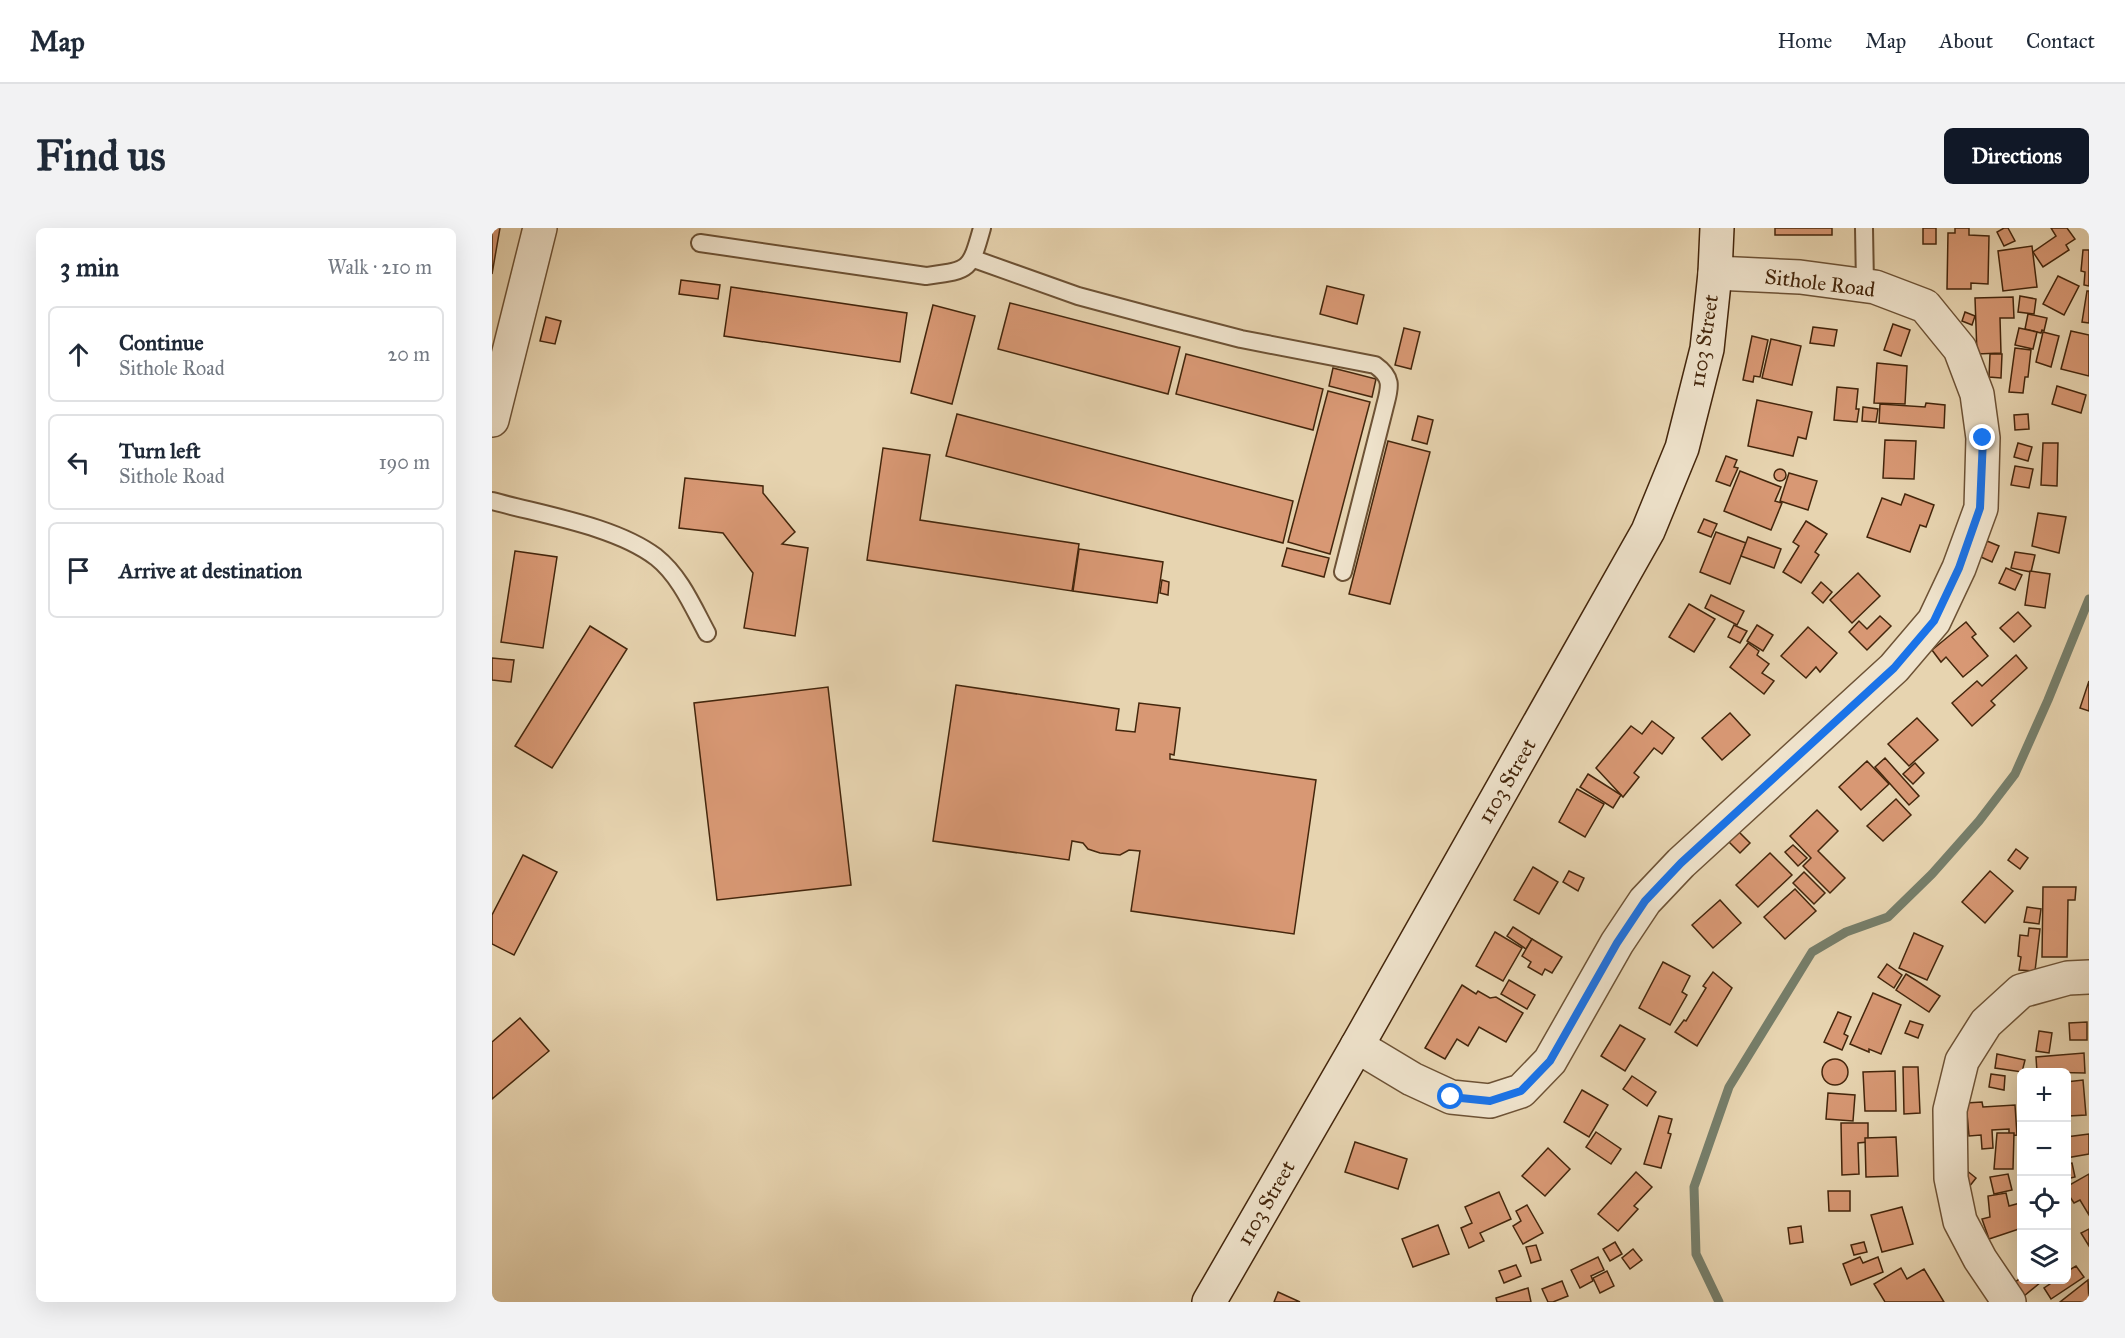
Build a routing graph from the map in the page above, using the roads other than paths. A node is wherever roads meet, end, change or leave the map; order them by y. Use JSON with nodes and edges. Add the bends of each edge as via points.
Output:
{"nodes":[{"id":1,"x":540,"y":228,"type":"edge"},
{"id":2,"x":982,"y":228,"type":"edge"},
{"id":3,"x":1717,"y":228,"type":"edge"},
{"id":4,"x":1864,"y":228,"type":"edge"},
{"id":5,"x":700,"y":243,"type":"dead end"},
{"id":6,"x":974,"y":259,"type":"junction"},
{"id":7,"x":1715,"y":273,"type":"junction"},
{"id":8,"x":1865,"y":285,"type":"junction"},
{"id":9,"x":494,"y":405,"type":"edge"},
{"id":10,"x":492,"y":501,"type":"edge"},
{"id":11,"x":1343,"y":572,"type":"dead end"},
{"id":12,"x":707,"y":633,"type":"dead end"},
{"id":13,"x":2089,"y":976,"type":"edge"},
{"id":14,"x":1357,"y":1046,"type":"junction"},
{"id":15,"x":1209,"y":1302,"type":"edge"},
{"id":16,"x":2009,"y":1302,"type":"edge"}],
"edges":[{"from":1,"to":9,"type":"street"},
{"from":2,"to":6,"type":"lane"},
{"from":3,"to":7,"type":"street","name":"1103 Street"},
{"from":4,"to":8,"type":"lane"},
{"from":5,"to":6,"type":"lane","via":[[926,276],[964,268]]},
{"from":6,"to":11,"type":"lane","via":[[1113,306],[1241,339],[1375,365],[1386,373],[1390,384]]},
{"from":7,"to":8,"type":"street","name":"Sithole Road"},
{"from":7,"to":14,"type":"street","name":"1103 Street","via":[[1707,349],[1682,448],[1648,531]]},
{"from":8,"to":14,"type":"street","name":"Sithole Road","via":[[1925,306],[1960,349],[1977,394],[1983,438],[1980,508],[1959,568],[1934,621],[1894,668],[1681,863],[1645,901],[1550,1061],[1521,1091],[1490,1101],[1451,1097]]},
{"from":10,"to":12,"type":"lane","via":[[625,538],[657,558],[680,584]]},
{"from":13,"to":16,"type":"street","via":[[2021,991],[1986,1023],[1962,1061],[1952,1100],[1951,1178],[1960,1221]]},
{"from":14,"to":15,"type":"street","name":"1103 Street"}]}
